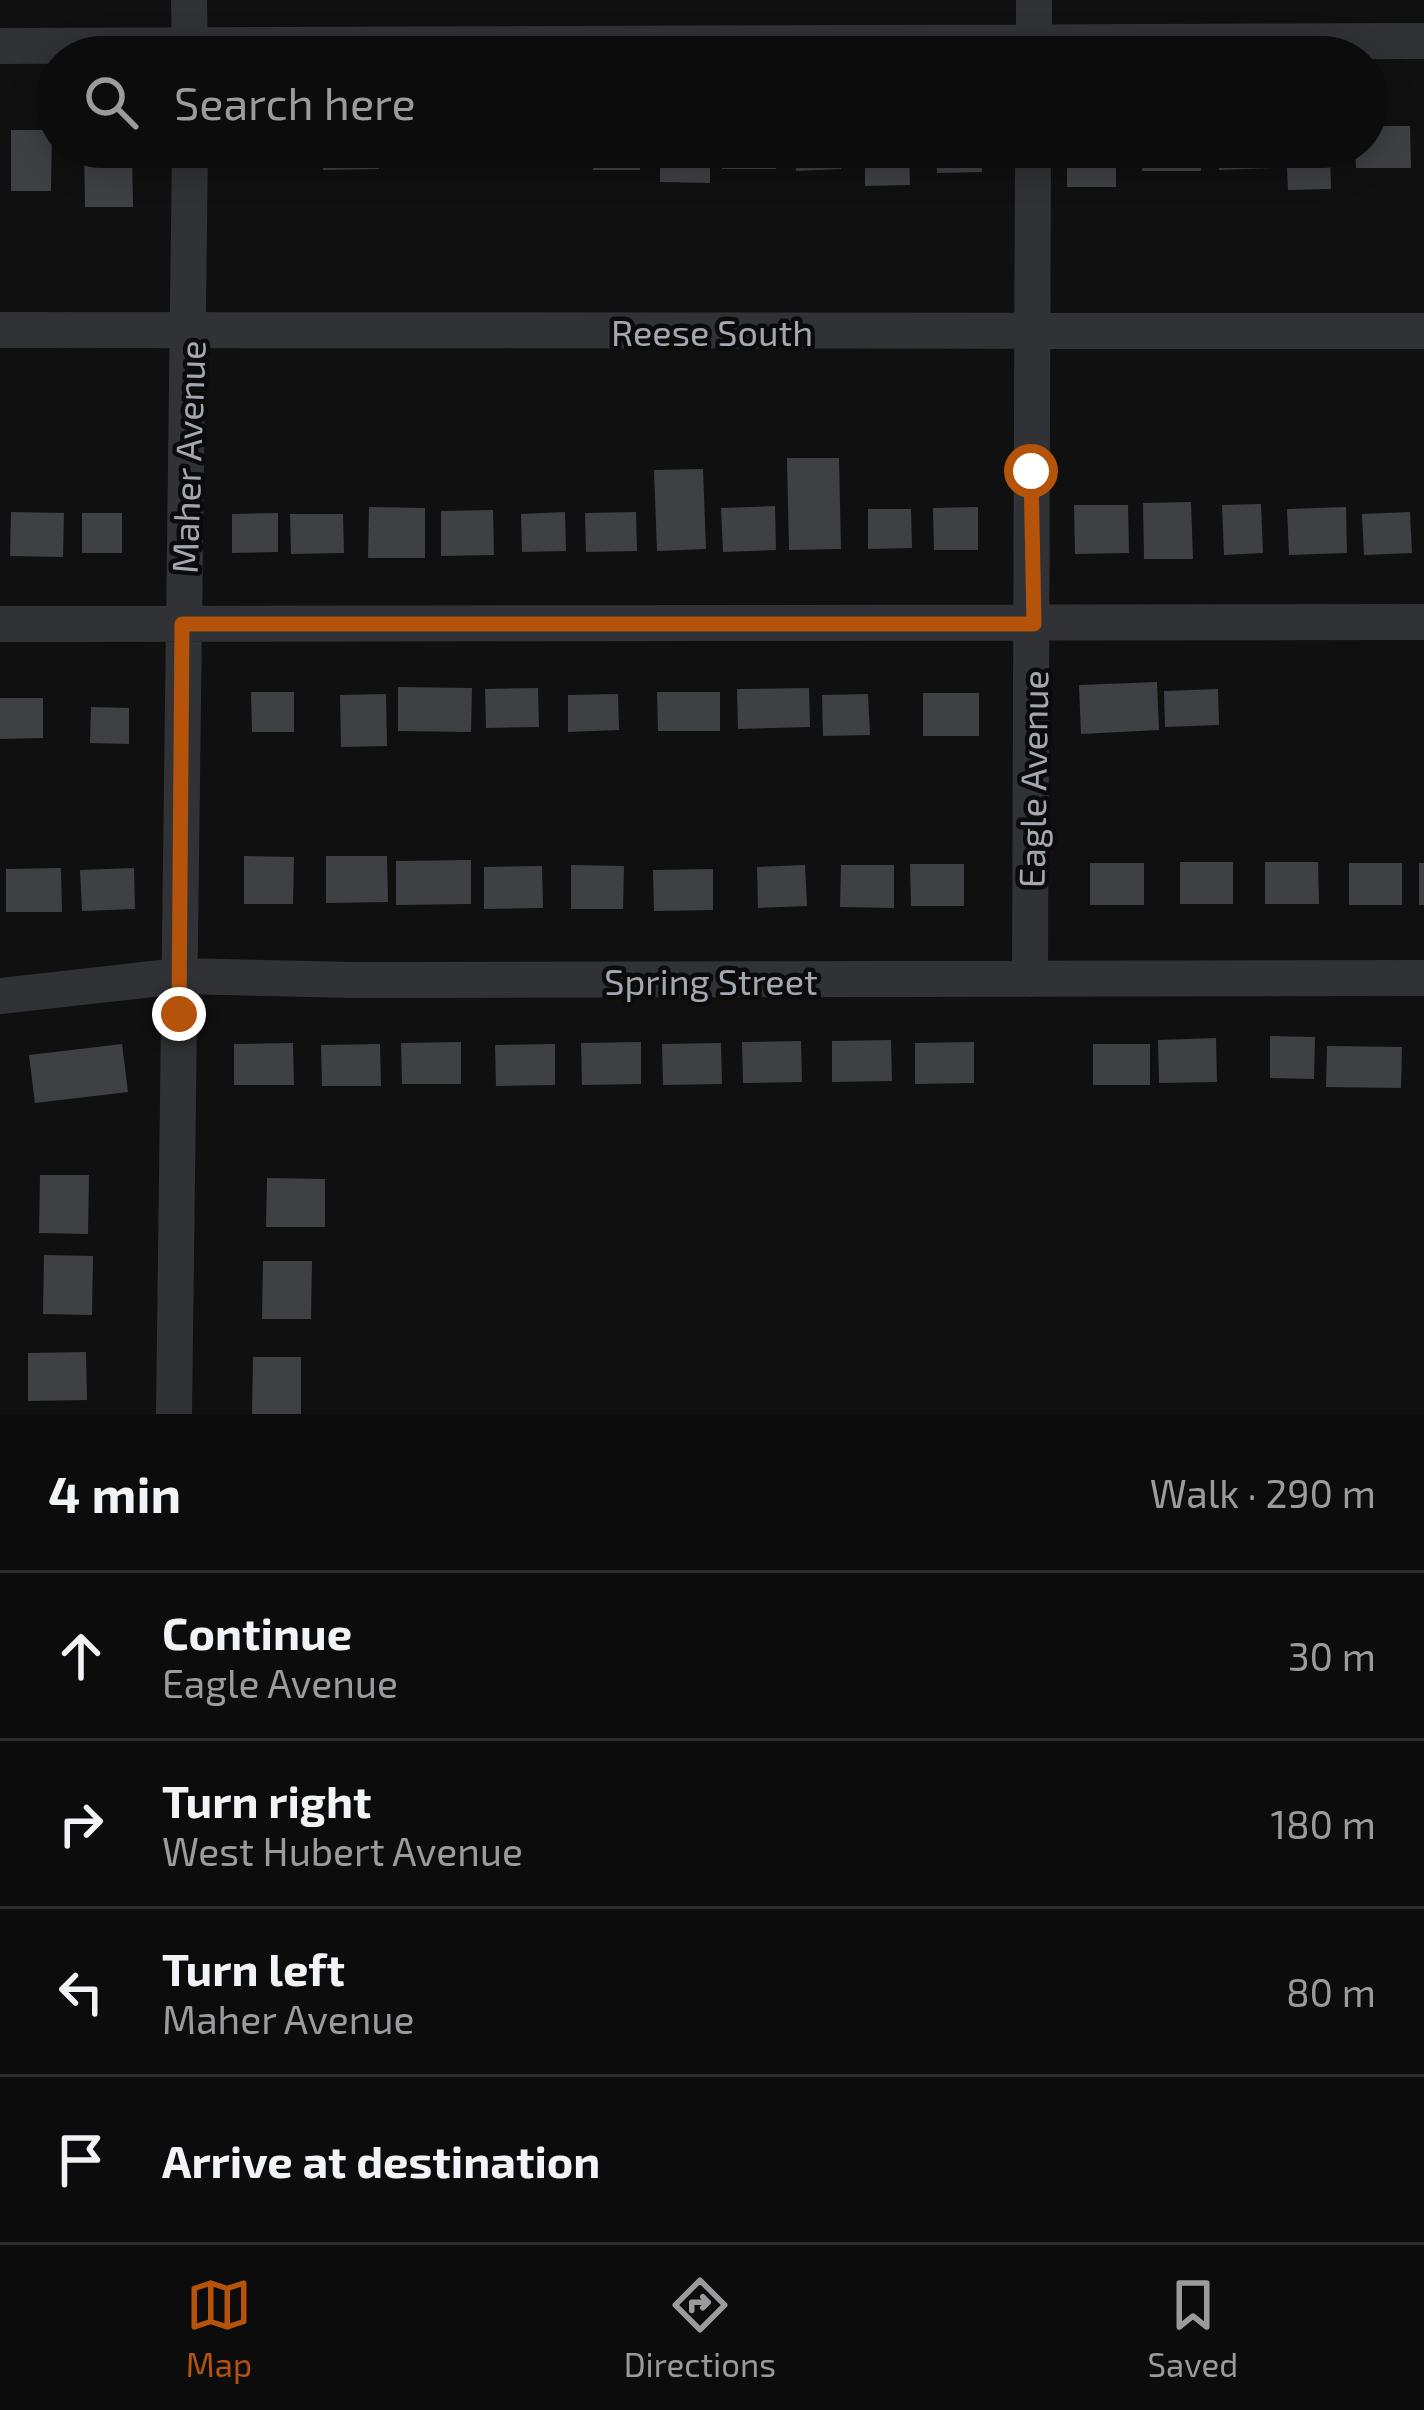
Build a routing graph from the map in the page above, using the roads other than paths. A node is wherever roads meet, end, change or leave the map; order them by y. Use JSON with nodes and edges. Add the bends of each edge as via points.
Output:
{"nodes":[{"id":1,"x":189,"y":0,"type":"edge"},
{"id":2,"x":1034,"y":0,"type":"edge"},
{"id":3,"x":190,"y":36,"type":"edge"},
{"id":4,"x":1034,"y":36,"type":"edge"},
{"id":5,"x":1424,"y":41,"type":"edge"},
{"id":6,"x":1388,"y":42,"type":"edge"},
{"id":7,"x":0,"y":46,"type":"edge"},
{"id":8,"x":36,"y":47,"type":"edge"},
{"id":9,"x":190,"y":168,"type":"edge"},
{"id":10,"x":1033,"y":168,"type":"edge"},
{"id":11,"x":0,"y":330,"type":"edge"},
{"id":12,"x":190,"y":330,"type":"junction"},
{"id":13,"x":1032,"y":331,"type":"junction"},
{"id":14,"x":1424,"y":331,"type":"edge"},
{"id":15,"x":1424,"y":622,"type":"edge"},
{"id":16,"x":0,"y":624,"type":"edge"},
{"id":17,"x":182,"y":624,"type":"junction"},
{"id":18,"x":1034,"y":624,"type":"junction"},
{"id":19,"x":179,"y":976,"type":"junction"},
{"id":20,"x":1424,"y":978,"type":"edge"},
{"id":21,"x":1030,"y":979,"type":"junction"},
{"id":22,"x":0,"y":996,"type":"edge"},
{"id":23,"x":174,"y":1414,"type":"edge"}],
"edges":[{"from":1,"to":3,"type":"street"},
{"from":2,"to":4,"type":"street"},
{"from":5,"to":6,"type":"street"},
{"from":7,"to":8,"type":"street"},
{"from":9,"to":12,"type":"street","name":"Maher Avenue"},
{"from":10,"to":13,"type":"street","name":"Eagle Avenue"},
{"from":11,"to":12,"type":"street","name":"Reese South"},
{"from":12,"to":13,"type":"street","name":"Reese South"},
{"from":12,"to":17,"type":"street","name":"Maher Avenue"},
{"from":13,"to":14,"type":"street","name":"Reese South"},
{"from":13,"to":18,"type":"street","name":"Eagle Avenue"},
{"from":15,"to":18,"type":"street"},
{"from":16,"to":17,"type":"street"},
{"from":17,"to":18,"type":"street"},
{"from":17,"to":19,"type":"street","name":"Maher Avenue"},
{"from":18,"to":21,"type":"street","name":"Eagle Avenue"},
{"from":19,"to":21,"type":"street","name":"Spring Street"},
{"from":19,"to":22,"type":"street","name":"Spring Street"},
{"from":19,"to":23,"type":"street","name":"Maher Avenue"},
{"from":20,"to":21,"type":"street","name":"Spring Street"}]}
